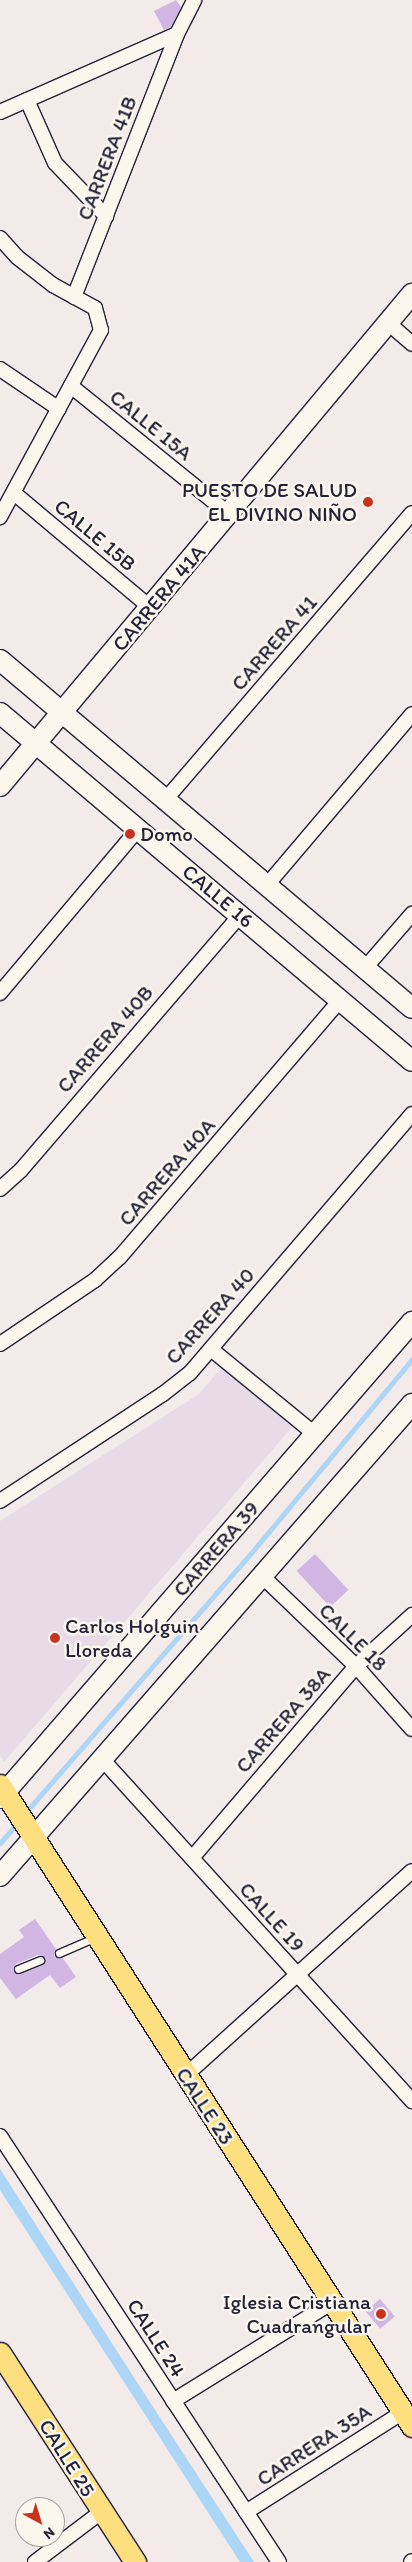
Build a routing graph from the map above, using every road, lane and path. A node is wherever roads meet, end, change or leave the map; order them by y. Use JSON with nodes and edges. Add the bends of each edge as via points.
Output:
{"nodes":[{"id":1,"x":194,"y":0,"type":"edge"},
{"id":2,"x":177,"y":34,"type":"junction"},
{"id":3,"x":27,"y":100,"type":"junction"},
{"id":4,"x":0,"y":112,"type":"edge"},
{"id":5,"x":106,"y":216,"type":"junction"},
{"id":6,"x":0,"y":238,"type":"edge"},
{"id":7,"x":412,"y":294,"type":"edge"},
{"id":8,"x":74,"y":297,"type":"junction"},
{"id":9,"x":387,"y":322,"type":"junction"},
{"id":10,"x":412,"y":344,"type":"edge"},
{"id":11,"x":0,"y":369,"type":"edge"},
{"id":12,"x":71,"y":386,"type":"junction"},
{"id":13,"x":59,"y":409,"type":"junction"},
{"id":14,"x":14,"y":493,"type":"junction"},
{"id":15,"x":412,"y":513,"type":"edge"},
{"id":16,"x":229,"y":514,"type":"junction"},
{"id":17,"x":1,"y":515,"type":"edge"},
{"id":18,"x":151,"y":608,"type":"junction"},
{"id":19,"x":0,"y":660,"type":"edge"},
{"id":20,"x":64,"y":712,"type":"junction"},
{"id":21,"x":0,"y":713,"type":"edge"},
{"id":22,"x":412,"y":714,"type":"edge"},
{"id":23,"x":37,"y":744,"type":"junction"},
{"id":24,"x":0,"y":786,"type":"edge"},
{"id":25,"x":166,"y":799,"type":"junction"},
{"id":26,"x":138,"y":829,"type":"junction"},
{"id":27,"x":267,"y":884,"type":"junction"},
{"id":28,"x":240,"y":914,"type":"junction"},
{"id":29,"x":412,"y":914,"type":"edge"},
{"id":30,"x":365,"y":968,"type":"junction"},
{"id":31,"x":0,"y":993,"type":"edge"},
{"id":32,"x":340,"y":1000,"type":"junction"},
{"id":33,"x":412,"y":1008,"type":"edge"},
{"id":34,"x":412,"y":1061,"type":"edge"},
{"id":35,"x":412,"y":1114,"type":"edge"},
{"id":36,"x":0,"y":1188,"type":"edge"},
{"id":37,"x":412,"y":1322,"type":"edge"},
{"id":38,"x":0,"y":1344,"type":"edge"},
{"id":39,"x":211,"y":1349,"type":"junction"},
{"id":40,"x":412,"y":1404,"type":"edge"},
{"id":41,"x":315,"y":1434,"type":"junction"},
{"id":42,"x":0,"y":1501,"type":"edge"},
{"id":43,"x":262,"y":1576,"type":"junction"},
{"id":44,"x":412,"y":1614,"type":"edge"},
{"id":45,"x":356,"y":1666,"type":"junction"},
{"id":46,"x":412,"y":1729,"type":"edge"},
{"id":47,"x":102,"y":1759,"type":"junction"},
{"id":48,"x":4,"y":1794,"type":"edge"},
{"id":49,"x":29,"y":1831,"type":"junction"},
{"id":50,"x":192,"y":1858,"type":"junction"},
{"id":51,"x":412,"y":1871,"type":"edge"},
{"id":52,"x":0,"y":1876,"type":"edge"},
{"id":53,"x":96,"y":1937,"type":"junction"},
{"id":54,"x":59,"y":1953,"type":"dead end"},
{"id":55,"x":40,"y":1960,"type":"dead end"},
{"id":56,"x":18,"y":1969,"type":"dead end"},
{"id":57,"x":297,"y":1975,"type":"junction"},
{"id":58,"x":186,"y":2075,"type":"junction"},
{"id":59,"x":412,"y":2101,"type":"edge"},
{"id":60,"x":0,"y":2136,"type":"edge"},
{"id":61,"x":331,"y":2303,"type":"junction"},
{"id":62,"x":0,"y":2353,"type":"edge"},
{"id":63,"x":173,"y":2401,"type":"junction"},
{"id":64,"x":407,"y":2419,"type":"edge"},
{"id":65,"x":101,"y":2512,"type":"junction"},
{"id":66,"x":246,"y":2512,"type":"junction"},
{"id":67,"x":35,"y":2562,"type":"edge"},
{"id":68,"x":135,"y":2562,"type":"edge"},
{"id":69,"x":279,"y":2562,"type":"edge"}],
"edges":[{"from":1,"to":2,"type":"street","name":"CARRERA 41B"},
{"from":2,"to":3,"type":"street"},
{"from":2,"to":5,"type":"street","name":"CARRERA 41B"},
{"from":3,"to":4,"type":"street"},
{"from":3,"to":5,"type":"street","via":[[55,163]]},
{"from":5,"to":8,"type":"street","name":"CARRERA 41B"},
{"from":6,"to":8,"type":"street","via":[[18,257]]},
{"from":7,"to":9,"type":"street","name":"CARRERA 41A"},
{"from":8,"to":12,"type":"street","via":[[95,308],[101,330]]},
{"from":9,"to":10,"type":"street"},
{"from":9,"to":16,"type":"street","name":"CARRERA 41A"},
{"from":11,"to":13,"type":"street"},
{"from":12,"to":13,"type":"street"},
{"from":12,"to":16,"type":"street","name":"CALLE 15A"},
{"from":13,"to":14,"type":"street"},
{"from":14,"to":17,"type":"street"},
{"from":14,"to":18,"type":"street","name":"CALLE 15B"},
{"from":15,"to":25,"type":"street","name":"CARRERA 41"},
{"from":16,"to":18,"type":"street","name":"CARRERA 41A"},
{"from":18,"to":20,"type":"street","name":"CARRERA 41A"},
{"from":19,"to":20,"type":"street","name":"CALLE 16"},
{"from":20,"to":23,"type":"street","name":"CARRERA 41A"},
{"from":20,"to":25,"type":"street","name":"CALLE 16"},
{"from":21,"to":23,"type":"street","name":"CALLE 16"},
{"from":22,"to":27,"type":"street"},
{"from":23,"to":24,"type":"street","name":"CARRERA 41A"},
{"from":23,"to":26,"type":"street","name":"CALLE 16"},
{"from":25,"to":27,"type":"street","name":"CALLE 16"},
{"from":26,"to":28,"type":"street","name":"CALLE 16"},
{"from":26,"to":31,"type":"street"},
{"from":27,"to":30,"type":"street","name":"CALLE 16"},
{"from":28,"to":32,"type":"street","name":"CALLE 16"},
{"from":28,"to":36,"type":"street","name":"CARRERA 40B","via":[[21,1170]]},
{"from":29,"to":30,"type":"street"},
{"from":30,"to":33,"type":"street","name":"CALLE 16"},
{"from":32,"to":34,"type":"street","name":"CALLE 16"},
{"from":32,"to":38,"type":"street","name":"CARRERA 40A","via":[[120,1257],[95,1280]]},
{"from":35,"to":39,"type":"street","name":"CARRERA 40"},
{"from":37,"to":41,"type":"street","name":"CARRERA 39"},
{"from":39,"to":41,"type":"street"},
{"from":39,"to":42,"type":"street","name":"CARRERA 40","via":[[190,1373],[163,1394]]},
{"from":40,"to":43,"type":"street"},
{"from":41,"to":48,"type":"street","name":"CARRERA 39"},
{"from":43,"to":45,"type":"street","name":"CALLE 18"},
{"from":43,"to":47,"type":"street"},
{"from":44,"to":45,"type":"street","name":"CARRERA 38A"},
{"from":45,"to":46,"type":"street","name":"CALLE 18"},
{"from":45,"to":50,"type":"street","name":"CARRERA 38A"},
{"from":47,"to":49,"type":"street"},
{"from":47,"to":50,"type":"street","name":"CALLE 19"},
{"from":48,"to":49,"type":"main road","name":"CALLE 23"},
{"from":49,"to":52,"type":"street"},
{"from":49,"to":53,"type":"main road","name":"CALLE 23"},
{"from":50,"to":57,"type":"street","name":"CALLE 19"},
{"from":51,"to":57,"type":"street"},
{"from":53,"to":54,"type":"lane"},
{"from":53,"to":58,"type":"main road","name":"CALLE 23"},
{"from":55,"to":56,"type":"lane"},
{"from":57,"to":58,"type":"street"},
{"from":57,"to":59,"type":"street","name":"CALLE 19"},
{"from":58,"to":61,"type":"main road","name":"CALLE 23"},
{"from":60,"to":63,"type":"street","name":"CALLE 24"},
{"from":61,"to":63,"type":"street"},
{"from":61,"to":64,"type":"main road","name":"CALLE 23"},
{"from":62,"to":65,"type":"main road","name":"CALLE 25"},
{"from":63,"to":66,"type":"street","name":"CALLE 24"},
{"from":64,"to":66,"type":"street","name":"CARRERA 35A"},
{"from":65,"to":67,"type":"street"},
{"from":65,"to":68,"type":"main road","name":"CALLE 25"},
{"from":66,"to":69,"type":"street","name":"CALLE 24"}]}
